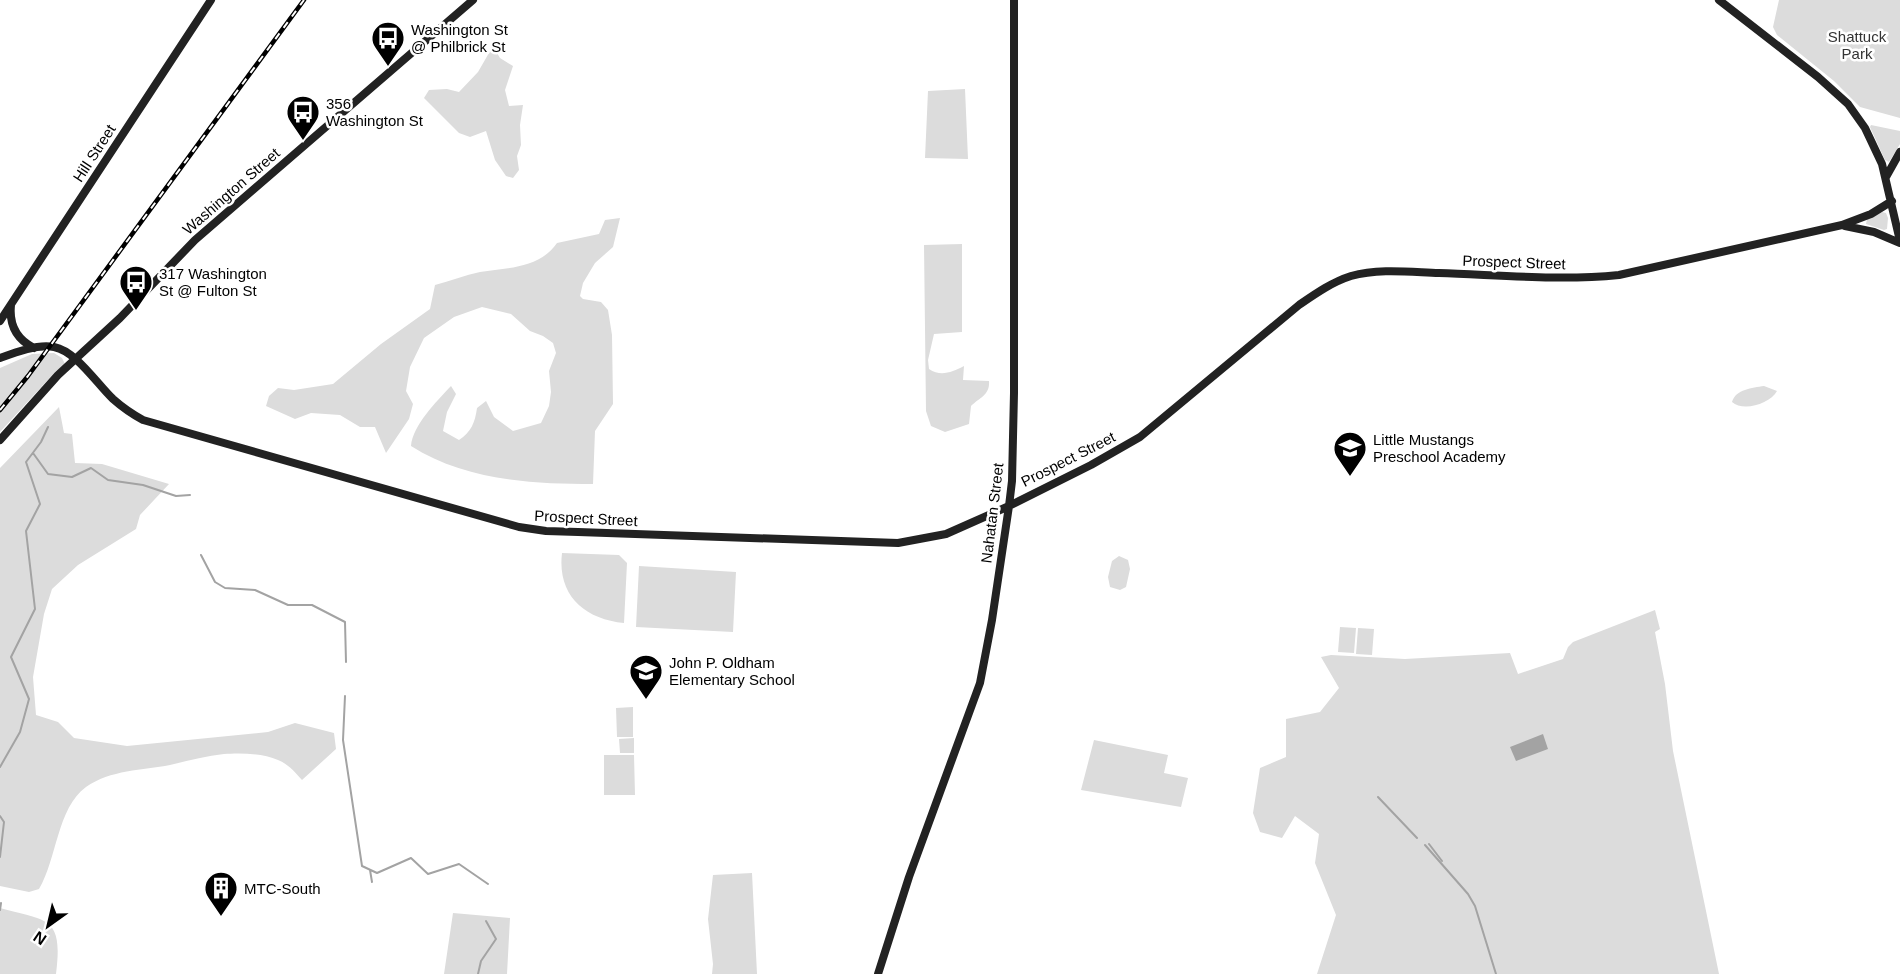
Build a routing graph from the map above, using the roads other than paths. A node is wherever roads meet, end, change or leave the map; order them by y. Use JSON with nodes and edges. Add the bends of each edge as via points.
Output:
{"nodes":[{"id":1,"x":211,"y":0,"type":"edge"},
{"id":2,"x":473,"y":0,"type":"edge"},
{"id":3,"x":1014,"y":0,"type":"edge"},
{"id":4,"x":1719,"y":0,"type":"edge"},
{"id":5,"x":1900,"y":152,"type":"edge"},
{"id":6,"x":1886,"y":177,"type":"junction"},
{"id":7,"x":1892,"y":201,"type":"junction"},
{"id":8,"x":1842,"y":225,"type":"junction"},
{"id":9,"x":1900,"y":242,"type":"edge"},
{"id":10,"x":11,"y":304,"type":"junction"},
{"id":11,"x":0,"y":321,"type":"edge"},
{"id":12,"x":34,"y":348,"type":"junction"},
{"id":13,"x":1,"y":356,"type":"edge"},
{"id":14,"x":76,"y":358,"type":"junction"},
{"id":15,"x":0,"y":440,"type":"edge"},
{"id":16,"x":1009,"y":506,"type":"junction"},
{"id":17,"x":878,"y":974,"type":"edge"}],
"edges":[{"from":1,"to":10,"type":"street","name":"Hill Street"},
{"from":2,"to":14,"type":"street","name":"Washington Street","via":[[201,235]]},
{"from":3,"to":16,"type":"street","name":"Nahatan Street","via":[[1014,393]]},
{"from":4,"to":6,"type":"street","via":[[1842,97],[1871,140]]},
{"from":5,"to":6,"type":"street"},
{"from":6,"to":7,"type":"street"},
{"from":7,"to":8,"type":"street","name":"Prospect Street"},
{"from":7,"to":9,"type":"street"},
{"from":8,"to":9,"type":"street","name":"Prospect Street"},
{"from":8,"to":16,"type":"street","name":"Prospect Street","via":[[1618,275],[1538,278],[1384,271],[1351,276],[1299,306],[1140,437]]},
{"from":10,"to":11,"type":"street","name":"Hill Street"},
{"from":10,"to":12,"type":"street","via":[[16,333]]},
{"from":12,"to":13,"type":"street"},
{"from":12,"to":14,"type":"street","via":[[54,347]]},
{"from":14,"to":15,"type":"street","name":"Washington Street"},
{"from":14,"to":16,"type":"street","name":"Prospect Street","via":[[112,398],[143,420],[526,528],[898,543],[946,534]]},
{"from":16,"to":17,"type":"street","name":"Nahatan Street","via":[[980,683]]}]}
